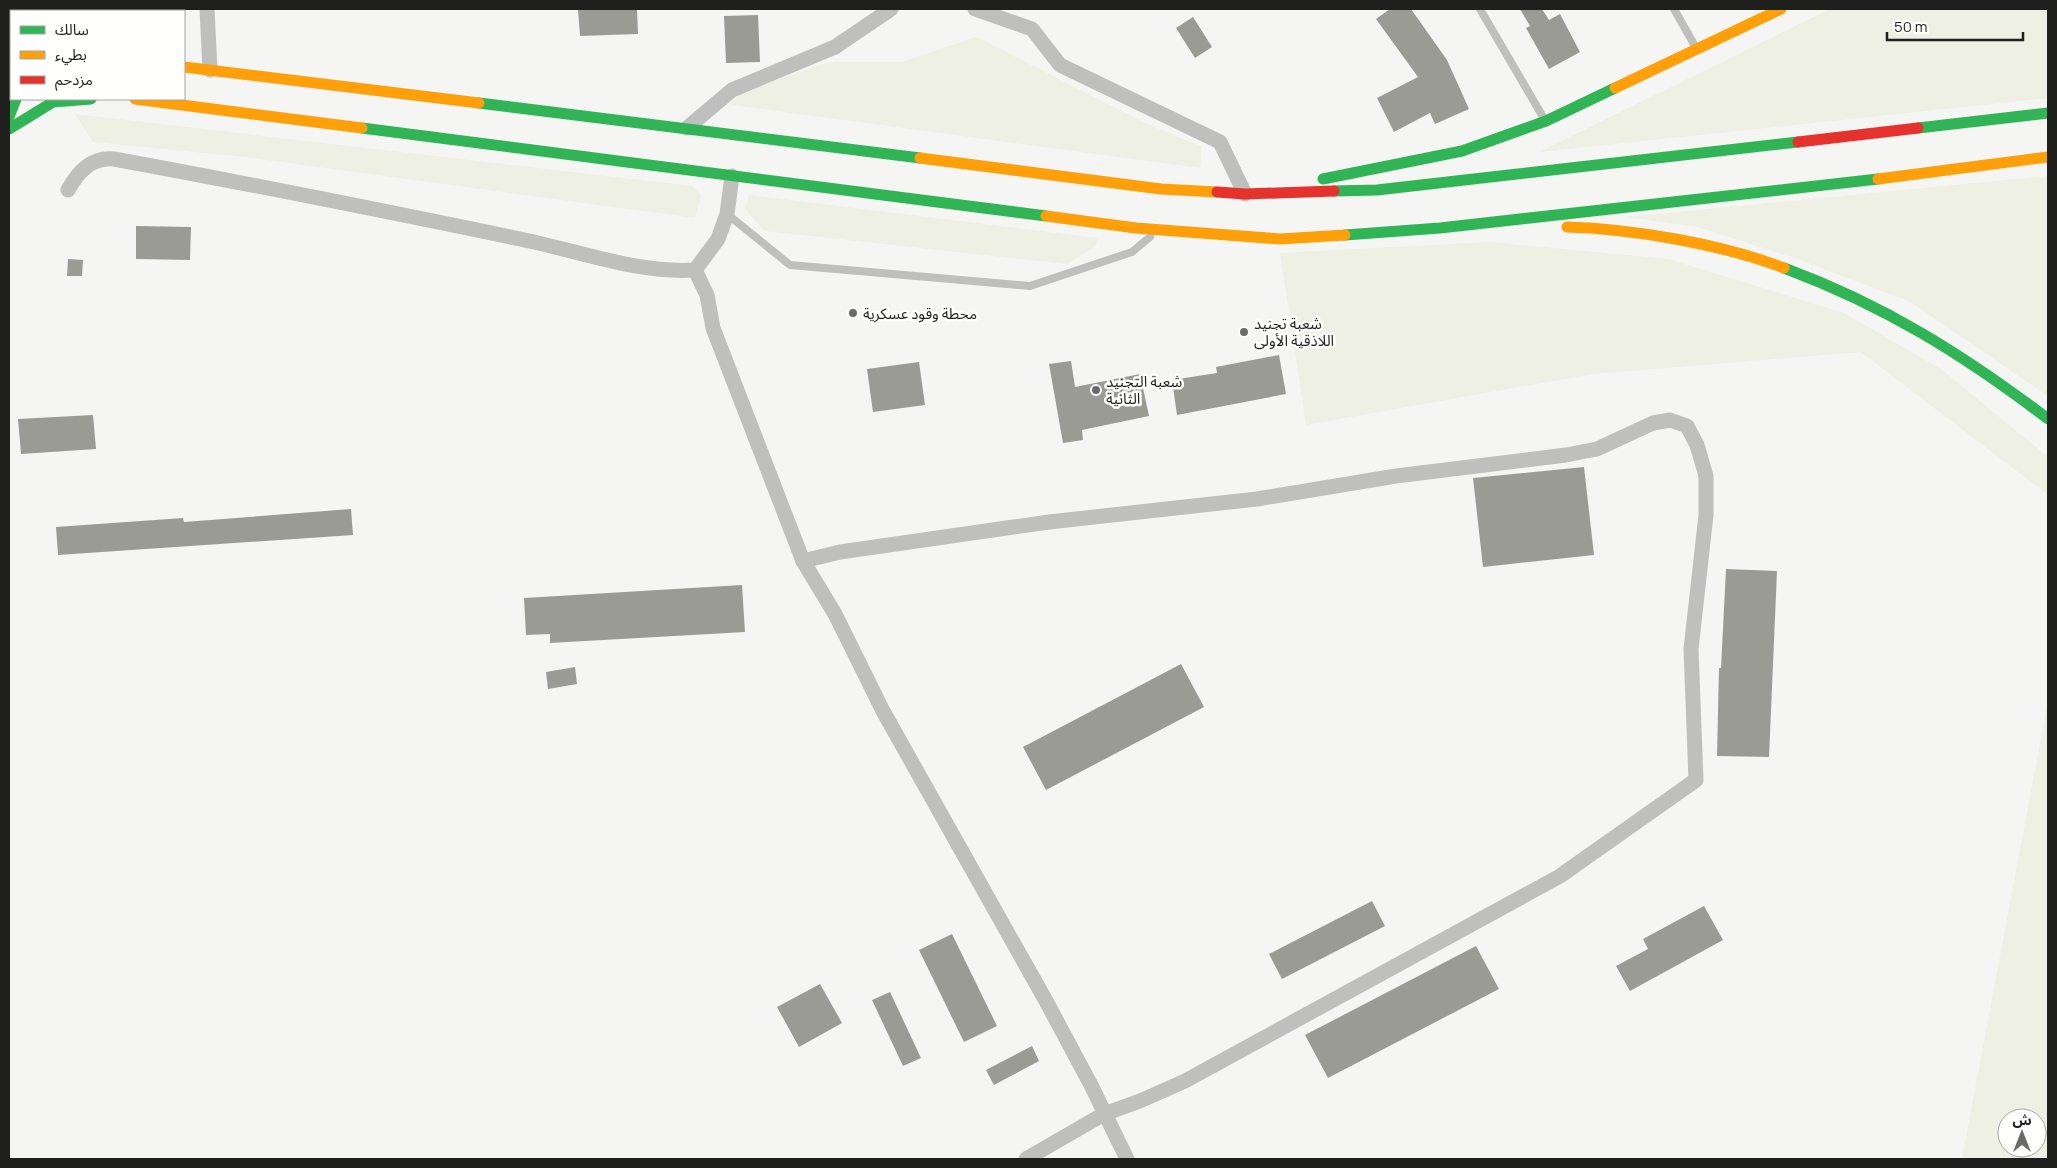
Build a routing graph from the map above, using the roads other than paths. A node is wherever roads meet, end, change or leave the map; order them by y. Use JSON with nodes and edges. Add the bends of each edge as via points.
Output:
{"nodes":[{"id":1,"x":207,"y":9,"type":"edge"},
{"id":2,"x":891,"y":9,"type":"edge"},
{"id":3,"x":975,"y":9,"type":"edge"},
{"id":4,"x":1480,"y":9,"type":"edge"},
{"id":5,"x":1674,"y":9,"type":"edge"},
{"id":6,"x":1781,"y":9,"type":"edge"},
{"id":7,"x":1697,"y":49,"type":"junction"},
{"id":8,"x":185,"y":67,"type":"edge"},
{"id":9,"x":210,"y":70,"type":"junction"},
{"id":10,"x":16,"y":100,"type":"edge"},
{"id":11,"x":78,"y":100,"type":"edge"},
{"id":12,"x":143,"y":100,"type":"edge"},
{"id":13,"x":2048,"y":113,"type":"edge"},
{"id":14,"x":9,"y":117,"type":"edge"},
{"id":15,"x":1546,"y":121,"type":"junction"},
{"id":16,"x":687,"y":128,"type":"junction"},
{"id":17,"x":9,"y":130,"type":"edge"},
{"id":18,"x":2048,"y":157,"type":"edge"},
{"id":19,"x":732,"y":176,"type":"junction"},
{"id":20,"x":68,"y":190,"type":"dead end"},
{"id":21,"x":1245,"y":194,"type":"junction"},
{"id":22,"x":727,"y":214,"type":"junction"},
{"id":23,"x":1440,"y":228,"type":"junction"},
{"id":24,"x":1159,"y":230,"type":"junction"},
{"id":25,"x":694,"y":270,"type":"junction"},
{"id":26,"x":2048,"y":418,"type":"edge"},
{"id":27,"x":803,"y":561,"type":"junction"},
{"id":28,"x":1104,"y":1114,"type":"junction"},
{"id":29,"x":1026,"y":1159,"type":"edge"},
{"id":30,"x":1127,"y":1159,"type":"edge"}],
"edges":[{"from":1,"to":9,"type":"street"},
{"from":2,"to":16,"type":"street","via":[[835,47],[732,90]]},
{"from":3,"to":21,"type":"street","via":[[1032,29],[1060,65],[1220,142]]},
{"from":4,"to":15,"type":"lane"},
{"from":5,"to":7,"type":"lane"},
{"from":6,"to":7,"type":"main road"},
{"from":7,"to":15,"type":"main road"},
{"from":8,"to":9,"type":"main road"},
{"from":9,"to":16,"type":"main road"},
{"from":10,"to":14,"type":"main road"},
{"from":11,"to":17,"type":"main road","via":[[53,102]]},
{"from":12,"to":19,"type":"main road"},
{"from":13,"to":21,"type":"main road","via":[[1376,190]]},
{"from":15,"to":21,"type":"main road","via":[[1462,151]]},
{"from":16,"to":21,"type":"main road","via":[[1161,189]]},
{"from":18,"to":23,"type":"main road","via":[[1866,181]]},
{"from":19,"to":22,"type":"street"},
{"from":19,"to":24,"type":"main road"},
{"from":20,"to":25,"type":"street","via":[[76,176],[89,164],[103,158],[114,159],[524,240],[646,268],[674,272]]},
{"from":22,"to":24,"type":"lane","via":[[790,265],[1030,286],[1132,252]]},
{"from":22,"to":25,"type":"street","via":[[718,239]]},
{"from":23,"to":24,"type":"main road","via":[[1280,239]]},
{"from":23,"to":26,"type":"main road","via":[[1585,227],[1712,247],[1777,265],[1839,290],[1916,329],[1972,363]]},
{"from":25,"to":27,"type":"street","via":[[707,295],[713,328]]},
{"from":27,"to":28,"type":"street","via":[[1046,1001]]},
{"from":27,"to":28,"type":"street","via":[[840,552],[1049,522],[1258,499],[1396,476],[1566,455],[1598,449],[1653,423],[1670,420],[1687,426],[1697,445],[1706,476],[1706,515],[1691,650],[1696,780],[1560,876],[1185,1081]]},
{"from":28,"to":29,"type":"street"},
{"from":28,"to":30,"type":"street"}]}
